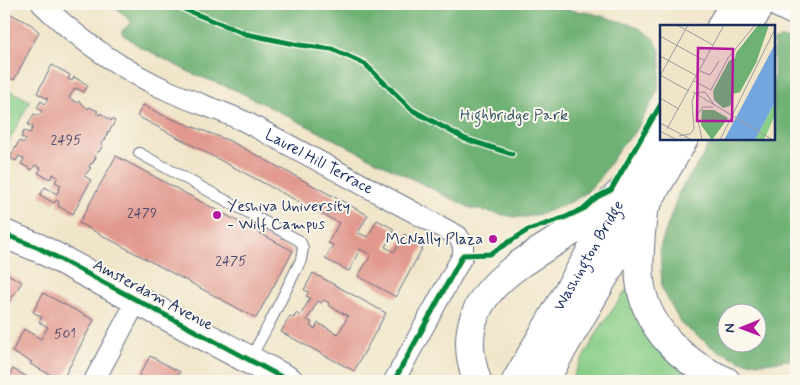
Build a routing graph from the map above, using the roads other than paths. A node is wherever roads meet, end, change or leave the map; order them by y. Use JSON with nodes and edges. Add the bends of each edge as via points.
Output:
{"nodes":[{"id":1,"x":42,"y":4,"type":"edge"},
{"id":2,"x":734,"y":4,"type":"edge"},
{"id":3,"x":761,"y":4,"type":"edge"},
{"id":4,"x":780,"y":4,"type":"edge"},
{"id":5,"x":796,"y":12,"type":"edge"},
{"id":6,"x":722,"y":25,"type":"edge"},
{"id":7,"x":749,"y":25,"type":"edge"},
{"id":8,"x":660,"y":134,"type":"edge"},
{"id":9,"x":683,"y":140,"type":"edge"},
{"id":10,"x":139,"y":153,"type":"dead end"},
{"id":11,"x":643,"y":195,"type":"junction"},
{"id":12,"x":4,"y":234,"type":"edge"},
{"id":13,"x":137,"y":300,"type":"junction"},
{"id":14,"x":249,"y":360,"type":"junction"},
{"id":15,"x":532,"y":377,"type":"edge"},
{"id":16,"x":94,"y":381,"type":"edge"},
{"id":17,"x":289,"y":381,"type":"edge"},
{"id":18,"x":394,"y":381,"type":"edge"},
{"id":19,"x":476,"y":381,"type":"edge"},
{"id":20,"x":726,"y":381,"type":"edge"}],
"edges":[{"from":1,"to":18,"type":"street","name":"Laurel Hill Terrace","via":[[88,43],[129,70],[172,92],[246,122],[458,236],[463,244],[463,255]]},
{"from":2,"to":6,"type":"main road"},
{"from":3,"to":7,"type":"main road"},
{"from":4,"to":5,"type":"main road"},
{"from":8,"to":11,"type":"main road","name":"Washington Bridge"},
{"from":9,"to":11,"type":"main road","name":"Washington Bridge"},
{"from":10,"to":14,"type":"lane","via":[[300,241],[301,260]]},
{"from":11,"to":15,"type":"main road","name":"Washington Bridge"},
{"from":11,"to":19,"type":"main road","via":[[591,218],[507,273],[490,289],[475,315],[471,334],[471,362]]},
{"from":11,"to":20,"type":"main road","via":[[640,282],[652,318],[681,355]]},
{"from":12,"to":13,"type":"main road","name":"Amsterdam Avenue","via":[[39,248]]},
{"from":13,"to":14,"type":"main road","name":"Amsterdam Avenue"},
{"from":13,"to":16,"type":"street"},
{"from":14,"to":17,"type":"main road","name":"Amsterdam Avenue"}]}
